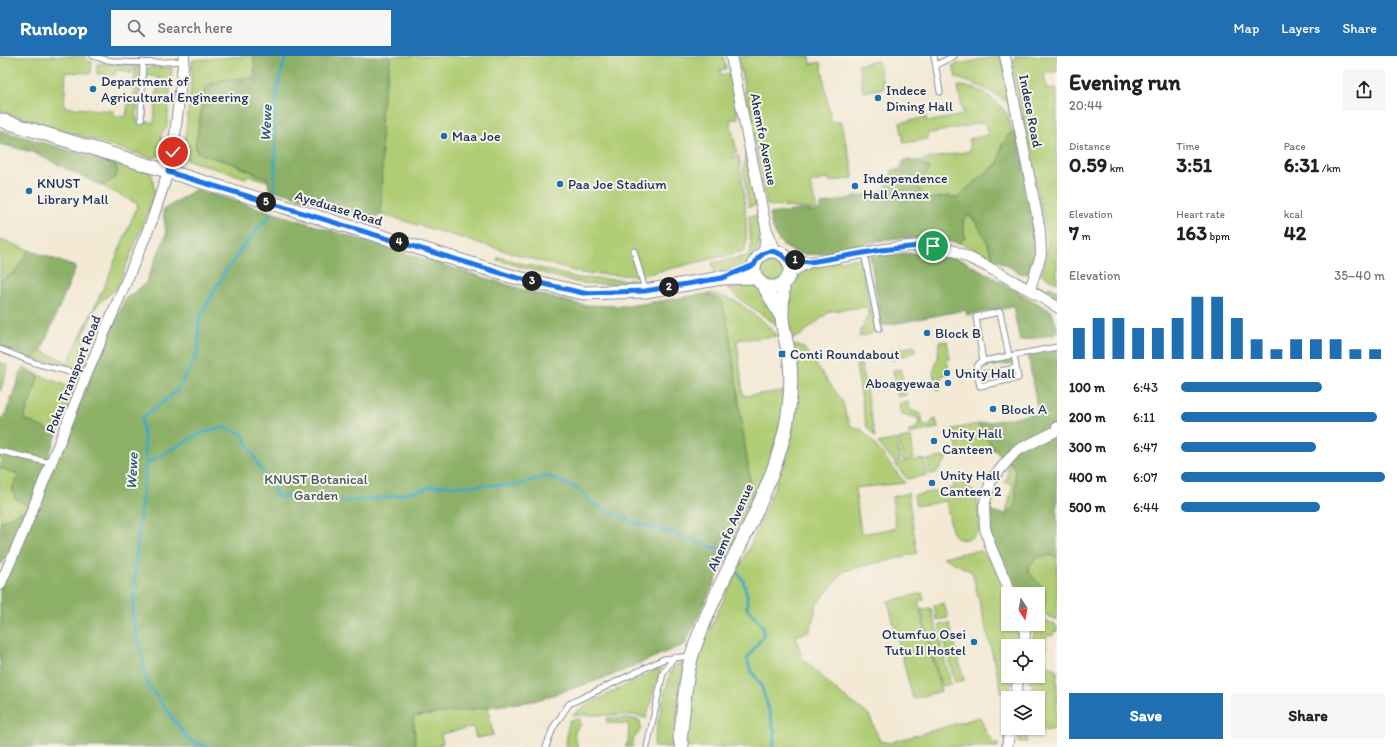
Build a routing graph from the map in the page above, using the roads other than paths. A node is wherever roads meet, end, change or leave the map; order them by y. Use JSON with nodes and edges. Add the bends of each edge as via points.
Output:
{"nodes":[{"id":1,"x":93,"y":56,"type":"edge"},
{"id":2,"x":731,"y":56,"type":"edge"},
{"id":3,"x":934,"y":56,"type":"edge"},
{"id":4,"x":954,"y":56,"type":"edge"},
{"id":5,"x":1005,"y":56,"type":"edge"},
{"id":6,"x":184,"y":59,"type":"edge"},
{"id":7,"x":143,"y":62,"type":"junction"},
{"id":8,"x":936,"y":66,"type":"junction"},
{"id":9,"x":940,"y":92,"type":"dead end"},
{"id":10,"x":140,"y":119,"type":"dead end"},
{"id":11,"x":0,"y":120,"type":"edge"},
{"id":12,"x":168,"y":172,"type":"junction"},
{"id":13,"x":634,"y":251,"type":"dead end"},
{"id":14,"x":864,"y":253,"type":"junction"},
{"id":15,"x":780,"y":264,"type":"junction"},
{"id":16,"x":758,"y":276,"type":"junction"},
{"id":17,"x":1030,"y":289,"type":"junction"},
{"id":18,"x":645,"y":291,"type":"junction"},
{"id":19,"x":1056,"y":306,"type":"edge"},
{"id":20,"x":782,"y":318,"type":"junction"},
{"id":21,"x":879,"y":328,"type":"dead end"},
{"id":22,"x":1057,"y":347,"type":"edge"},
{"id":23,"x":0,"y":349,"type":"edge"},
{"id":24,"x":1011,"y":355,"type":"junction"},
{"id":25,"x":983,"y":361,"type":"junction"},
{"id":26,"x":1016,"y":368,"type":"junction"},
{"id":27,"x":978,"y":375,"type":"junction"},
{"id":28,"x":86,"y":376,"type":"junction"},
{"id":29,"x":1057,"y":427,"type":"edge"},
{"id":30,"x":0,"y":451,"type":"edge"},
{"id":31,"x":51,"y":463,"type":"junction"},
{"id":32,"x":0,"y":585,"type":"edge"},
{"id":33,"x":1008,"y":587,"type":"edge"},
{"id":34,"x":692,"y":656,"type":"junction"},
{"id":35,"x":674,"y":657,"type":"junction"},
{"id":36,"x":1009,"y":735,"type":"edge"},
{"id":37,"x":546,"y":747,"type":"edge"},
{"id":38,"x":647,"y":747,"type":"edge"},
{"id":39,"x":682,"y":747,"type":"edge"},
{"id":40,"x":1007,"y":747,"type":"edge"}],
"edges":[{"from":1,"to":7,"type":"lane","via":[[104,60]]},
{"from":2,"to":15,"type":"street","name":"Ahemfo Avenue","via":[[766,228]]},
{"from":3,"to":8,"type":"lane"},
{"from":4,"to":8,"type":"lane"},
{"from":5,"to":17,"type":"street","name":"Indece Road","via":[[1040,230],[1041,255]]},
{"from":6,"to":7,"type":"lane"},
{"from":6,"to":12,"type":"street","name":"Poku Transport Road","via":[[173,152]]},
{"from":7,"to":10,"type":"lane"},
{"from":8,"to":9,"type":"lane"},
{"from":11,"to":12,"type":"street","name":"Ayeduase Road"},
{"from":12,"to":18,"type":"street","name":"Ayeduase Road","via":[[514,277],[583,293]]},
{"from":12,"to":28,"type":"street","name":"Poku Transport Road","via":[[151,223]]},
{"from":13,"to":18,"type":"lane"},
{"from":14,"to":15,"type":"street"},
{"from":14,"to":17,"type":"street","via":[[933,246],[957,252]]},
{"from":14,"to":21,"type":"lane"},
{"from":15,"to":16,"type":"street","via":[[758,258]]},
{"from":15,"to":16,"type":"street","via":[[777,286],[771,287]]},
{"from":15,"to":20,"type":"street","name":"Ahemfo Avenue"},
{"from":16,"to":18,"type":"street","name":"Ayeduase Road","via":[[722,278]]},
{"from":16,"to":20,"type":"street","name":"Ahemfo Avenue"},
{"from":17,"to":19,"type":"street"},
{"from":20,"to":34,"type":"street","name":"Ahemfo Avenue","via":[[790,361],[791,391],[778,456],[760,504],[711,608]]},
{"from":22,"to":24,"type":"lane"},
{"from":23,"to":28,"type":"lane","via":[[35,363]]},
{"from":24,"to":25,"type":"lane"},
{"from":24,"to":25,"type":"lane","via":[[1000,312],[976,317]]},
{"from":24,"to":26,"type":"lane"},
{"from":25,"to":27,"type":"lane","via":[[978,363],[976,368]]},
{"from":26,"to":27,"type":"lane"},
{"from":26,"to":27,"type":"lane","via":[[1018,378],[980,386]]},
{"from":28,"to":31,"type":"street","name":"Poku Transport Road"},
{"from":29,"to":33,"type":"street","via":[[1056,431],[1016,451],[991,480],[984,506],[985,528]]},
{"from":30,"to":31,"type":"lane"},
{"from":31,"to":32,"type":"street","name":"Poku Transport Road"},
{"from":34,"to":35,"type":"lane"},
{"from":34,"to":39,"type":"street","name":"Ahemfo Avenue","via":[[680,739]]},
{"from":35,"to":37,"type":"lane","via":[[664,658],[569,704],[553,728]]},
{"from":35,"to":38,"type":"lane","via":[[663,672]]},
{"from":36,"to":40,"type":"street"}]}
